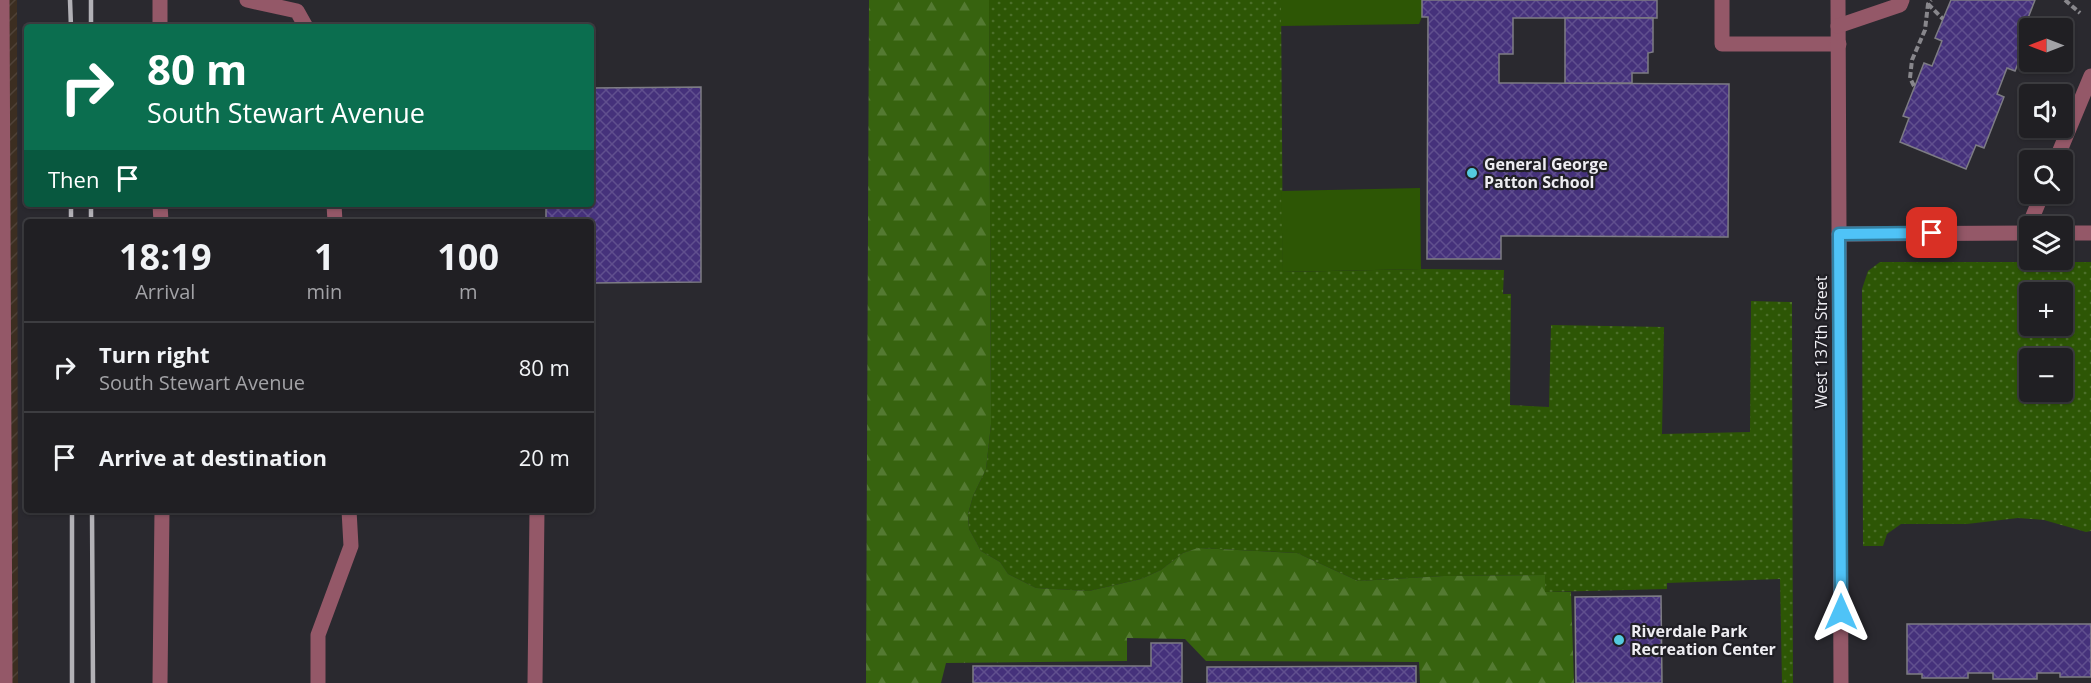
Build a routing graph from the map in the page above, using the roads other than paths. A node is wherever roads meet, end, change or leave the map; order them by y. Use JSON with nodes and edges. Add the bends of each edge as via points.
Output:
{"nodes":[{"id":1,"x":2,"y":0,"type":"edge"},
{"id":2,"x":160,"y":0,"type":"edge"},
{"id":3,"x":247,"y":0,"type":"edge"},
{"id":4,"x":1722,"y":0,"type":"edge"},
{"id":5,"x":1838,"y":0,"type":"edge"},
{"id":6,"x":1902,"y":0,"type":"edge"},
{"id":7,"x":160,"y":24,"type":"edge"},
{"id":8,"x":304,"y":24,"type":"edge"},
{"id":9,"x":1838,"y":26,"type":"junction"},
{"id":10,"x":1839,"y":44,"type":"junction"},
{"id":11,"x":2091,"y":76,"type":"edge"},
{"id":12,"x":2060,"y":150,"type":"edge"},
{"id":13,"x":2019,"y":233,"type":"edge"},
{"id":14,"x":2073,"y":233,"type":"edge"},
{"id":15,"x":2091,"y":233,"type":"edge"},
{"id":16,"x":1839,"y":234,"type":"junction"},
{"id":17,"x":162,"y":513,"type":"edge"},
{"id":18,"x":349,"y":513,"type":"edge"},
{"id":19,"x":537,"y":513,"type":"edge"},
{"id":20,"x":5,"y":683,"type":"edge"},
{"id":21,"x":160,"y":683,"type":"edge"},
{"id":22,"x":318,"y":683,"type":"edge"},
{"id":23,"x":535,"y":683,"type":"edge"},
{"id":24,"x":1841,"y":683,"type":"edge"}],
"edges":[{"from":1,"to":20,"type":"street"},
{"from":2,"to":7,"type":"street"},
{"from":3,"to":8,"type":"street","via":[[297,11]]},
{"from":4,"to":10,"type":"street","via":[[1722,44]]},
{"from":5,"to":9,"type":"street","name":"West 137th Street"},
{"from":6,"to":9,"type":"street","via":[[1900,5]]},
{"from":9,"to":10,"type":"street","name":"West 137th Street"},
{"from":10,"to":16,"type":"street","name":"West 137th Street"},
{"from":11,"to":12,"type":"street"},
{"from":13,"to":16,"type":"street"},
{"from":14,"to":15,"type":"street"},
{"from":16,"to":24,"type":"street","name":"West 137th Street"},
{"from":17,"to":21,"type":"street"},
{"from":18,"to":22,"type":"street","via":[[351,546],[318,635]]},
{"from":19,"to":23,"type":"street"}]}
